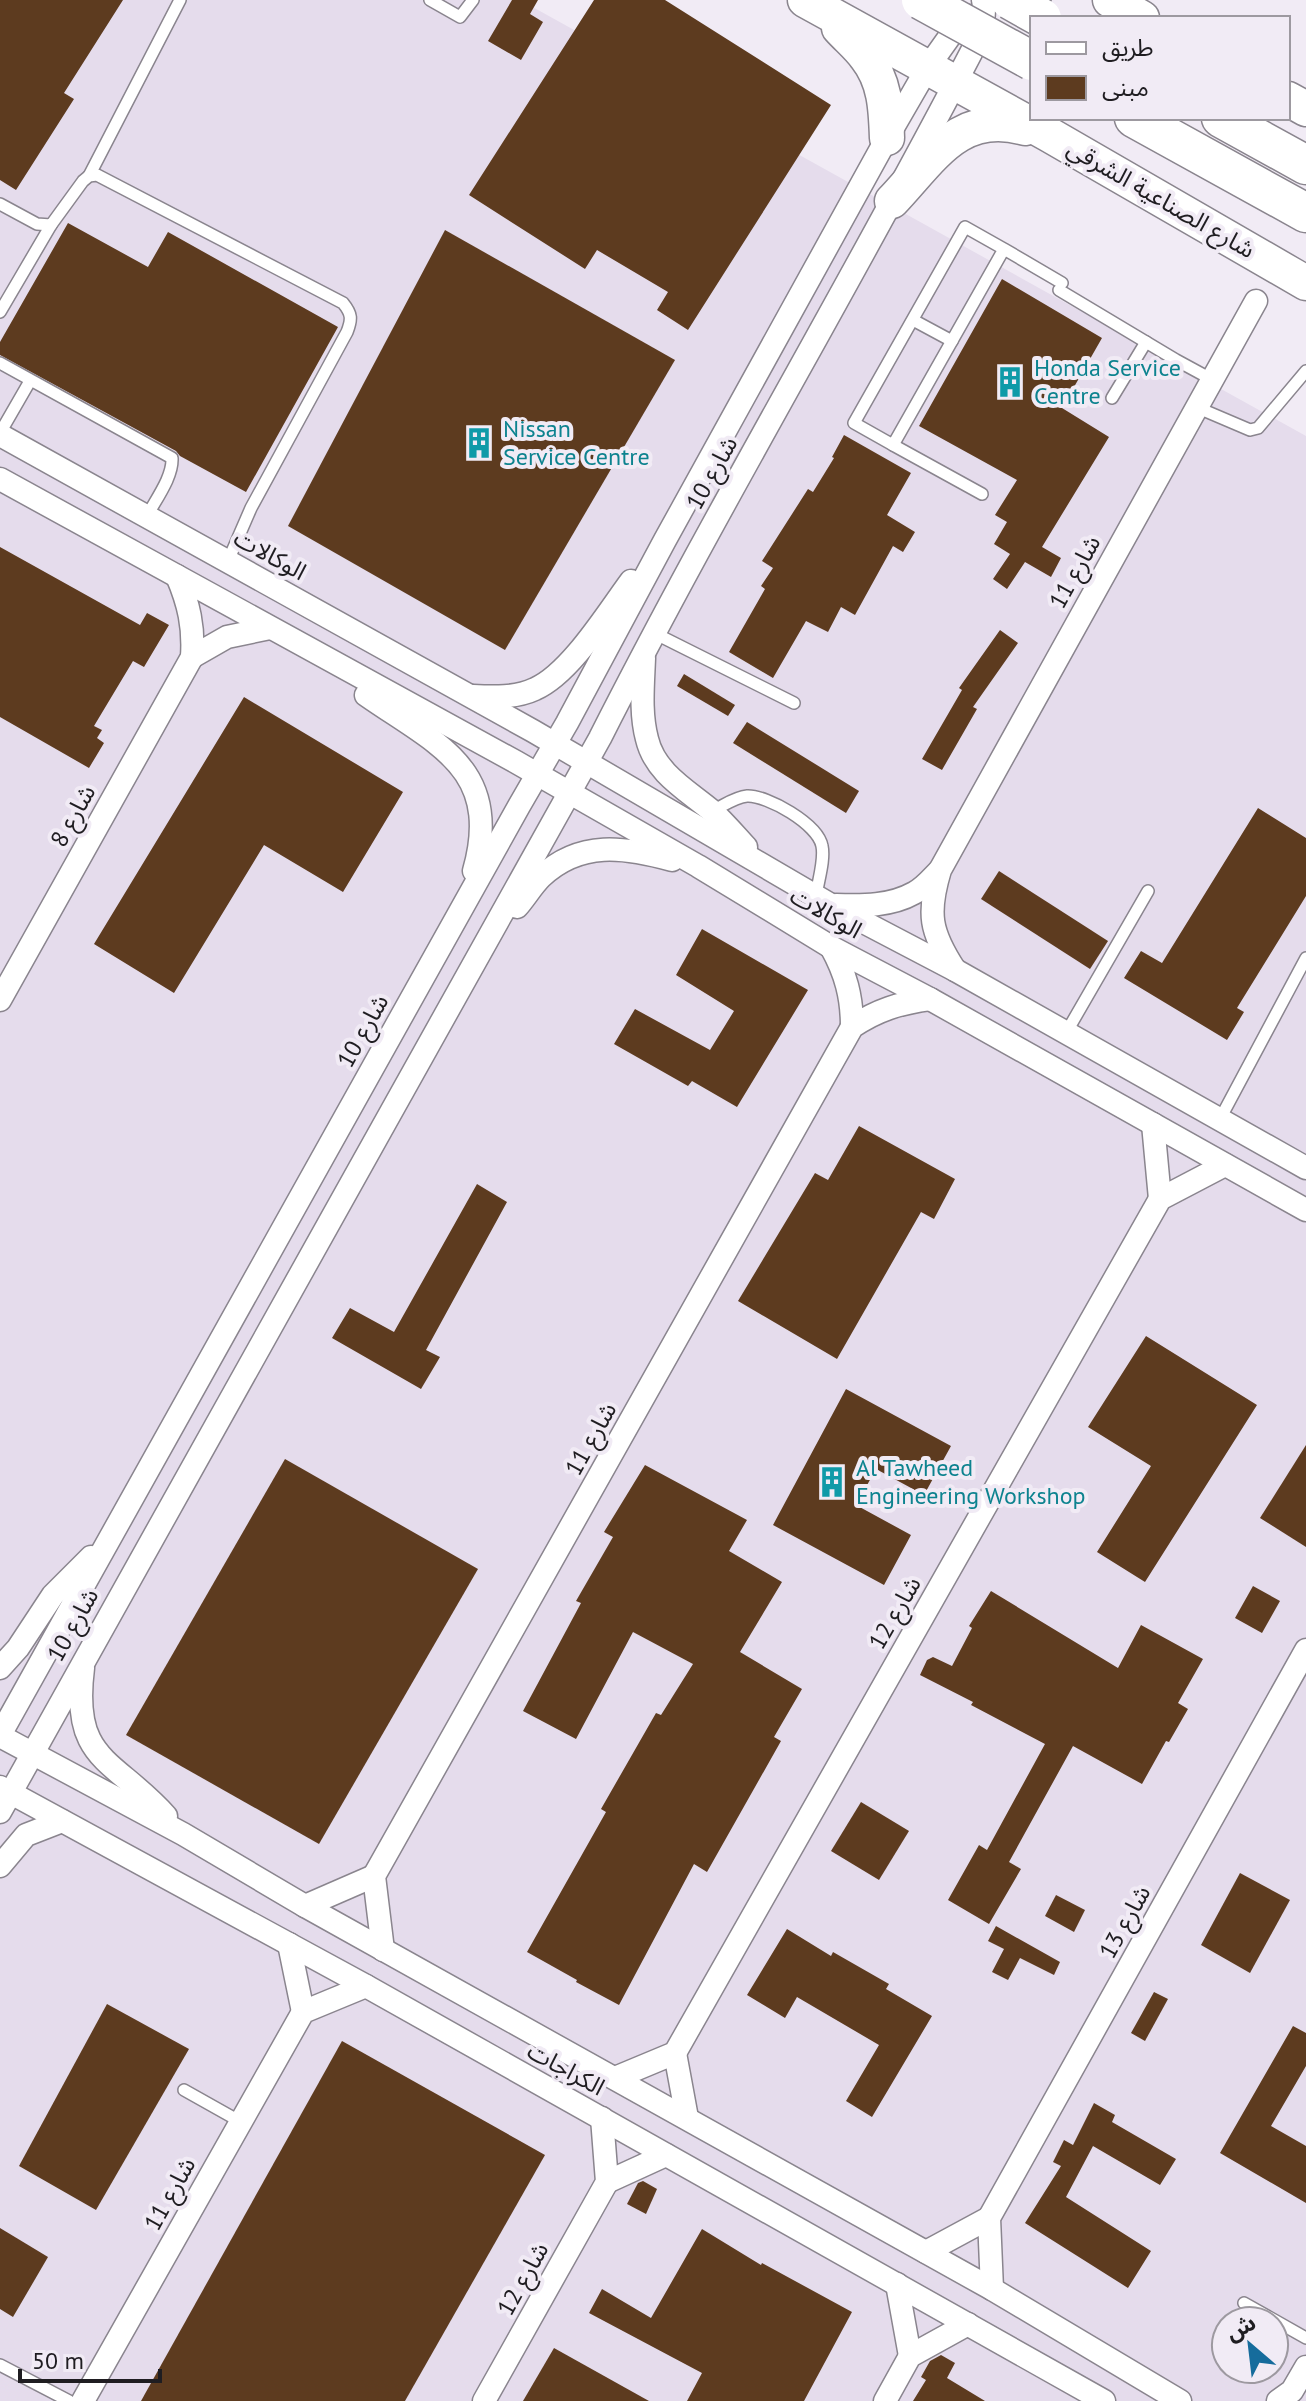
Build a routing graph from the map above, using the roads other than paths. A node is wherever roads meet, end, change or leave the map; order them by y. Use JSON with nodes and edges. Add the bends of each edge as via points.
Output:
{"nodes":[{"id":1,"x":180,"y":0,"type":"edge"},
{"id":2,"x":430,"y":0,"type":"edge"},
{"id":3,"x":473,"y":0,"type":"edge"},
{"id":4,"x":921,"y":0,"type":"edge"},
{"id":5,"x":1110,"y":0,"type":"edge"},
{"id":6,"x":997,"y":2,"type":"edge"},
{"id":7,"x":814,"y":5,"type":"edge"},
{"id":8,"x":1036,"y":16,"type":"edge"},
{"id":9,"x":1138,"y":16,"type":"edge"},
{"id":10,"x":1030,"y":60,"type":"edge"},
{"id":11,"x":942,"y":75,"type":"junction"},
{"id":12,"x":1079,"y":120,"type":"edge"},
{"id":13,"x":1138,"y":120,"type":"edge"},
{"id":14,"x":1225,"y":120,"type":"edge"},
{"id":15,"x":1048,"y":134,"type":"junction"},
{"id":16,"x":887,"y":138,"type":"junction"},
{"id":17,"x":1093,"y":160,"type":"junction"},
{"id":18,"x":1306,"y":165,"type":"edge"},
{"id":19,"x":89,"y":176,"type":"junction"},
{"id":20,"x":892,"y":201,"type":"junction"},
{"id":21,"x":0,"y":204,"type":"edge"},
{"id":22,"x":1306,"y":213,"type":"edge"},
{"id":23,"x":51,"y":225,"type":"junction"},
{"id":24,"x":1004,"y":249,"type":"junction"},
{"id":25,"x":1306,"y":283,"type":"edge"},
{"id":26,"x":1256,"y":301,"type":"dead end"},
{"id":27,"x":0,"y":312,"type":"edge"},
{"id":28,"x":913,"y":320,"type":"junction"},
{"id":29,"x":952,"y":341,"type":"junction"},
{"id":30,"x":1146,"y":342,"type":"junction"},
{"id":31,"x":0,"y":363,"type":"edge"},
{"id":32,"x":1306,"y":371,"type":"edge"},
{"id":33,"x":1211,"y":379,"type":"junction"},
{"id":34,"x":30,"y":381,"type":"junction"},
{"id":35,"x":1112,"y":398,"type":"dead end"},
{"id":36,"x":1196,"y":407,"type":"junction"},
{"id":37,"x":0,"y":434,"type":"edge"},
{"id":38,"x":893,"y":445,"type":"junction"},
{"id":39,"x":0,"y":479,"type":"edge"},
{"id":40,"x":982,"y":494,"type":"dead end"},
{"id":41,"x":147,"y":516,"type":"junction"},
{"id":42,"x":665,"y":540,"type":"junction"},
{"id":43,"x":228,"y":561,"type":"junction"},
{"id":44,"x":177,"y":576,"type":"junction"},
{"id":45,"x":270,"y":628,"type":"junction"},
{"id":46,"x":649,"y":642,"type":"junction"},
{"id":47,"x":322,"y":656,"type":"junction"},
{"id":48,"x":192,"y":657,"type":"junction"},
{"id":49,"x":469,"y":696,"type":"junction"},
{"id":50,"x":794,"y":703,"type":"dead end"},
{"id":51,"x":555,"y":744,"type":"junction"},
{"id":52,"x":585,"y":762,"type":"junction"},
{"id":53,"x":537,"y":774,"type":"junction"},
{"id":54,"x":568,"y":792,"type":"junction"},
{"id":55,"x":712,"y":811,"type":"junction"},
{"id":56,"x":764,"y":865,"type":"junction"},
{"id":57,"x":698,"y":866,"type":"junction"},
{"id":58,"x":940,"y":870,"type":"junction"},
{"id":59,"x":1148,"y":891,"type":"dead end"},
{"id":60,"x":467,"y":899,"type":"junction"},
{"id":61,"x":824,"y":900,"type":"junction"},
{"id":62,"x":831,"y":947,"type":"junction"},
{"id":63,"x":1306,"y":958,"type":"edge"},
{"id":64,"x":475,"y":962,"type":"junction"},
{"id":65,"x":955,"y":970,"type":"junction"},
{"id":66,"x":930,"y":999,"type":"junction"},
{"id":67,"x":0,"y":1000,"type":"edge"},
{"id":68,"x":852,"y":1027,"type":"junction"},
{"id":69,"x":1066,"y":1033,"type":"junction"},
{"id":70,"x":1220,"y":1119,"type":"junction"},
{"id":71,"x":1153,"y":1124,"type":"junction"},
{"id":72,"x":1225,"y":1165,"type":"junction"},
{"id":73,"x":1306,"y":1168,"type":"edge"},
{"id":74,"x":1160,"y":1199,"type":"junction"},
{"id":75,"x":1306,"y":1210,"type":"edge"},
{"id":76,"x":104,"y":1546,"type":"junction"},
{"id":77,"x":1306,"y":1650,"type":"edge"},
{"id":78,"x":85,"y":1657,"type":"junction"},
{"id":79,"x":0,"y":1668,"type":"edge"},
{"id":80,"x":0,"y":1735,"type":"edge"},
{"id":81,"x":33,"y":1753,"type":"junction"},
{"id":82,"x":4,"y":1797,"type":"edge"},
{"id":83,"x":62,"y":1821,"type":"junction"},
{"id":84,"x":183,"y":1834,"type":"junction"},
{"id":85,"x":0,"y":1866,"type":"edge"},
{"id":86,"x":374,"y":1876,"type":"junction"},
{"id":87,"x":305,"y":1906,"type":"junction"},
{"id":88,"x":289,"y":1944,"type":"junction"},
{"id":89,"x":383,"y":1950,"type":"junction"},
{"id":90,"x":366,"y":1986,"type":"junction"},
{"id":91,"x":303,"y":2012,"type":"junction"},
{"id":92,"x":675,"y":2053,"type":"junction"},
{"id":93,"x":615,"y":2078,"type":"junction"},
{"id":94,"x":184,"y":2090,"type":"dead end"},
{"id":95,"x":602,"y":2118,"type":"junction"},
{"id":96,"x":687,"y":2118,"type":"junction"},
{"id":97,"x":241,"y":2122,"type":"junction"},
{"id":98,"x":666,"y":2155,"type":"junction"},
{"id":99,"x":607,"y":2182,"type":"junction"},
{"id":100,"x":989,"y":2218,"type":"junction"},
{"id":101,"x":926,"y":2252,"type":"junction"},
{"id":102,"x":897,"y":2284,"type":"junction"},
{"id":103,"x":992,"y":2289,"type":"junction"},
{"id":104,"x":1244,"y":2303,"type":"dead end"},
{"id":105,"x":968,"y":2324,"type":"junction"},
{"id":106,"x":1306,"y":2338,"type":"edge"},
{"id":107,"x":910,"y":2356,"type":"junction"},
{"id":108,"x":0,"y":2365,"type":"edge"},
{"id":109,"x":1306,"y":2367,"type":"edge"},
{"id":110,"x":1288,"y":2398,"type":"edge"},
{"id":111,"x":69,"y":2401,"type":"edge"},
{"id":112,"x":83,"y":2401,"type":"edge"},
{"id":113,"x":484,"y":2401,"type":"edge"},
{"id":114,"x":885,"y":2401,"type":"edge"},
{"id":115,"x":1104,"y":2401,"type":"edge"},
{"id":116,"x":1180,"y":2401,"type":"edge"}],
"edges":[{"from":1,"to":19,"type":"lane"},
{"from":2,"to":3,"type":"lane","via":[[460,17]]},
{"from":4,"to":10,"type":"highway","bridge":true},
{"from":5,"to":9,"type":"main road"},
{"from":6,"to":8,"type":"highway","bridge":true},
{"from":6,"to":11,"type":"street","name":"شارع 10","via":[[973,49]]},
{"from":6,"to":11,"type":"street","name":"شارع 10","via":[[966,18]]},
{"from":7,"to":11,"type":"main road","name":"شارع الصناعية الشرقي"},
{"from":7,"to":16,"type":"main road","via":[[875,70],[884,94]]},
{"from":11,"to":15,"type":"main road","name":"شارع الصناعية الشرقي"},
{"from":11,"to":16,"type":"street","name":"شارع 10"},
{"from":11,"to":20,"type":"street","name":"شارع 10"},
{"from":12,"to":17,"type":"main road"},
{"from":13,"to":22,"type":"highway"},
{"from":14,"to":18,"type":"highway"},
{"from":15,"to":17,"type":"main road","name":"شارع الصناعية الشرقي"},
{"from":15,"to":20,"type":"main road","via":[[1000,123],[971,127],[943,145]]},
{"from":16,"to":42,"type":"street","name":"شارع 10"},
{"from":17,"to":25,"type":"main road","name":"شارع الصناعية الشرقي"},
{"from":19,"to":23,"type":"lane"},
{"from":19,"to":43,"type":"lane","via":[[106,178],[343,303],[351,312],[347,332],[251,508]]},
{"from":20,"to":46,"type":"street","name":"شارع 10"},
{"from":21,"to":23,"type":"lane","via":[[37,224]]},
{"from":23,"to":27,"type":"lane"},
{"from":24,"to":28,"type":"lane","via":[[965,227]]},
{"from":24,"to":29,"type":"lane"},
{"from":24,"to":30,"type":"lane"},
{"from":26,"to":33,"type":"street","name":"شارع 11"},
{"from":28,"to":29,"type":"lane"},
{"from":28,"to":38,"type":"lane","via":[[854,423]]},
{"from":29,"to":38,"type":"lane"},
{"from":30,"to":33,"type":"lane"},
{"from":30,"to":35,"type":"lane"},
{"from":31,"to":34,"type":"lane"},
{"from":32,"to":36,"type":"lane","via":[[1258,428],[1250,430]]},
{"from":33,"to":36,"type":"street","name":"شارع 11"},
{"from":34,"to":37,"type":"lane"},
{"from":34,"to":41,"type":"lane","via":[[172,458],[170,473]]},
{"from":36,"to":58,"type":"street","name":"شارع 11"},
{"from":37,"to":41,"type":"street","name":"الوكالات"},
{"from":38,"to":40,"type":"lane"},
{"from":39,"to":44,"type":"street","name":"الوكالات"},
{"from":41,"to":43,"type":"street","name":"الوكالات"},
{"from":42,"to":49,"type":"street","name":"شارع 10","via":[[550,682],[514,695]]},
{"from":42,"to":51,"type":"street","name":"شارع 10"},
{"from":43,"to":49,"type":"street","name":"الوكالات"},
{"from":44,"to":45,"type":"street","name":"الوكالات"},
{"from":44,"to":48,"type":"street","name":"شارع 8","via":[[192,618]]},
{"from":45,"to":47,"type":"street","name":"الوكالات"},
{"from":45,"to":48,"type":"street","via":[[227,637]]},
{"from":46,"to":50,"type":"lane"},
{"from":46,"to":52,"type":"street","name":"شارع 10"},
{"from":46,"to":55,"type":"street","name":"الوكالات","via":[[642,697],[647,742],[661,768]]},
{"from":47,"to":53,"type":"street","name":"الوكالات"},
{"from":47,"to":60,"type":"street","name":"الوكالات","via":[[367,696],[446,750],[473,784],[481,839]]},
{"from":48,"to":67,"type":"street","name":"شارع 8"},
{"from":49,"to":51,"type":"street","name":"الوكالات"},
{"from":51,"to":52,"type":"street","name":"الوكالات"},
{"from":51,"to":53,"type":"street","name":"شارع 10"},
{"from":52,"to":54,"type":"street","name":"شارع 10"},
{"from":52,"to":56,"type":"street","name":"الوكالات"},
{"from":53,"to":54,"type":"street","name":"الوكالات"},
{"from":53,"to":60,"type":"street","name":"شارع 10"},
{"from":54,"to":57,"type":"street","name":"الوكالات"},
{"from":54,"to":64,"type":"street","name":"شارع 10"},
{"from":55,"to":56,"type":"street","name":"الوكالات"},
{"from":55,"to":61,"type":"lane","via":[[750,796],[804,821],[823,848]]},
{"from":56,"to":61,"type":"street","name":"الوكالات"},
{"from":57,"to":62,"type":"street","name":"الوكالات"},
{"from":57,"to":64,"type":"street","name":"شارع 10","via":[[607,848],[560,863],[540,878]]},
{"from":58,"to":61,"type":"street","name":"شارع 11","via":[[916,892],[895,901],[864,906]]},
{"from":58,"to":65,"type":"street","name":"شارع 11","via":[[932,896],[932,924]]},
{"from":59,"to":69,"type":"lane"},
{"from":60,"to":76,"type":"street","name":"شارع 10"},
{"from":61,"to":65,"type":"street","name":"الوكالات"},
{"from":62,"to":66,"type":"street","name":"الوكالات"},
{"from":62,"to":68,"type":"street","via":[[849,985]]},
{"from":63,"to":70,"type":"lane"},
{"from":64,"to":78,"type":"street","name":"شارع 10"},
{"from":65,"to":69,"type":"street","name":"الوكالات"},
{"from":66,"to":68,"type":"street","via":[[887,1007]]},
{"from":66,"to":71,"type":"street","name":"الوكالات"},
{"from":68,"to":86,"type":"street","name":"شارع 11"},
{"from":69,"to":70,"type":"street","name":"الوكالات"},
{"from":70,"to":73,"type":"street","name":"الوكالات"},
{"from":71,"to":72,"type":"street","name":"الوكالات"},
{"from":71,"to":74,"type":"street"},
{"from":72,"to":74,"type":"street"},
{"from":72,"to":75,"type":"street","name":"الوكالات"},
{"from":74,"to":92,"type":"street","name":"شارع 12"},
{"from":76,"to":79,"type":"street","name":"شارع 10","via":[[53,1595]]},
{"from":76,"to":80,"type":"street","name":"شارع 10"},
{"from":77,"to":100,"type":"street","name":"شارع 13"},
{"from":78,"to":81,"type":"street","name":"شارع 10"},
{"from":78,"to":84,"type":"street","name":"الكراجات","via":[[81,1711],[93,1748]]},
{"from":80,"to":81,"type":"street","name":"الكراجات"},
{"from":81,"to":82,"type":"street","name":"شارع 10"},
{"from":81,"to":84,"type":"street","name":"الكراجات"},
{"from":82,"to":83,"type":"street","name":"الكراجات"},
{"from":83,"to":85,"type":"street","via":[[26,1835]]},
{"from":83,"to":88,"type":"street","name":"الكراجات"},
{"from":84,"to":87,"type":"street","name":"الكراجات"},
{"from":86,"to":87,"type":"street"},
{"from":86,"to":89,"type":"street"},
{"from":87,"to":89,"type":"street","name":"الكراجات"},
{"from":88,"to":90,"type":"street","name":"الكراجات"},
{"from":88,"to":91,"type":"street"},
{"from":89,"to":93,"type":"street","name":"الكراجات"},
{"from":90,"to":91,"type":"street"},
{"from":90,"to":95,"type":"street","name":"الكراجات"},
{"from":91,"to":97,"type":"street","name":"شارع 11"},
{"from":92,"to":93,"type":"street"},
{"from":92,"to":96,"type":"street"},
{"from":93,"to":96,"type":"street","name":"الكراجات"},
{"from":94,"to":97,"type":"lane"},
{"from":95,"to":98,"type":"street","name":"الكراجات"},
{"from":95,"to":99,"type":"street"},
{"from":96,"to":101,"type":"street","name":"الكراجات"},
{"from":97,"to":112,"type":"street","name":"شارع 11"},
{"from":98,"to":99,"type":"street"},
{"from":98,"to":102,"type":"street","name":"الكراجات"},
{"from":99,"to":113,"type":"street","name":"شارع 12"},
{"from":100,"to":101,"type":"street"},
{"from":100,"to":103,"type":"street"},
{"from":101,"to":103,"type":"street","name":"الكراجات"},
{"from":102,"to":105,"type":"street","name":"الكراجات"},
{"from":102,"to":107,"type":"street"},
{"from":103,"to":116,"type":"street","name":"الكراجات"},
{"from":104,"to":106,"type":"lane"},
{"from":105,"to":107,"type":"street"},
{"from":105,"to":115,"type":"street","name":"الكراجات"},
{"from":107,"to":114,"type":"street"},
{"from":108,"to":111,"type":"lane"},
{"from":109,"to":110,"type":"street"}]}
